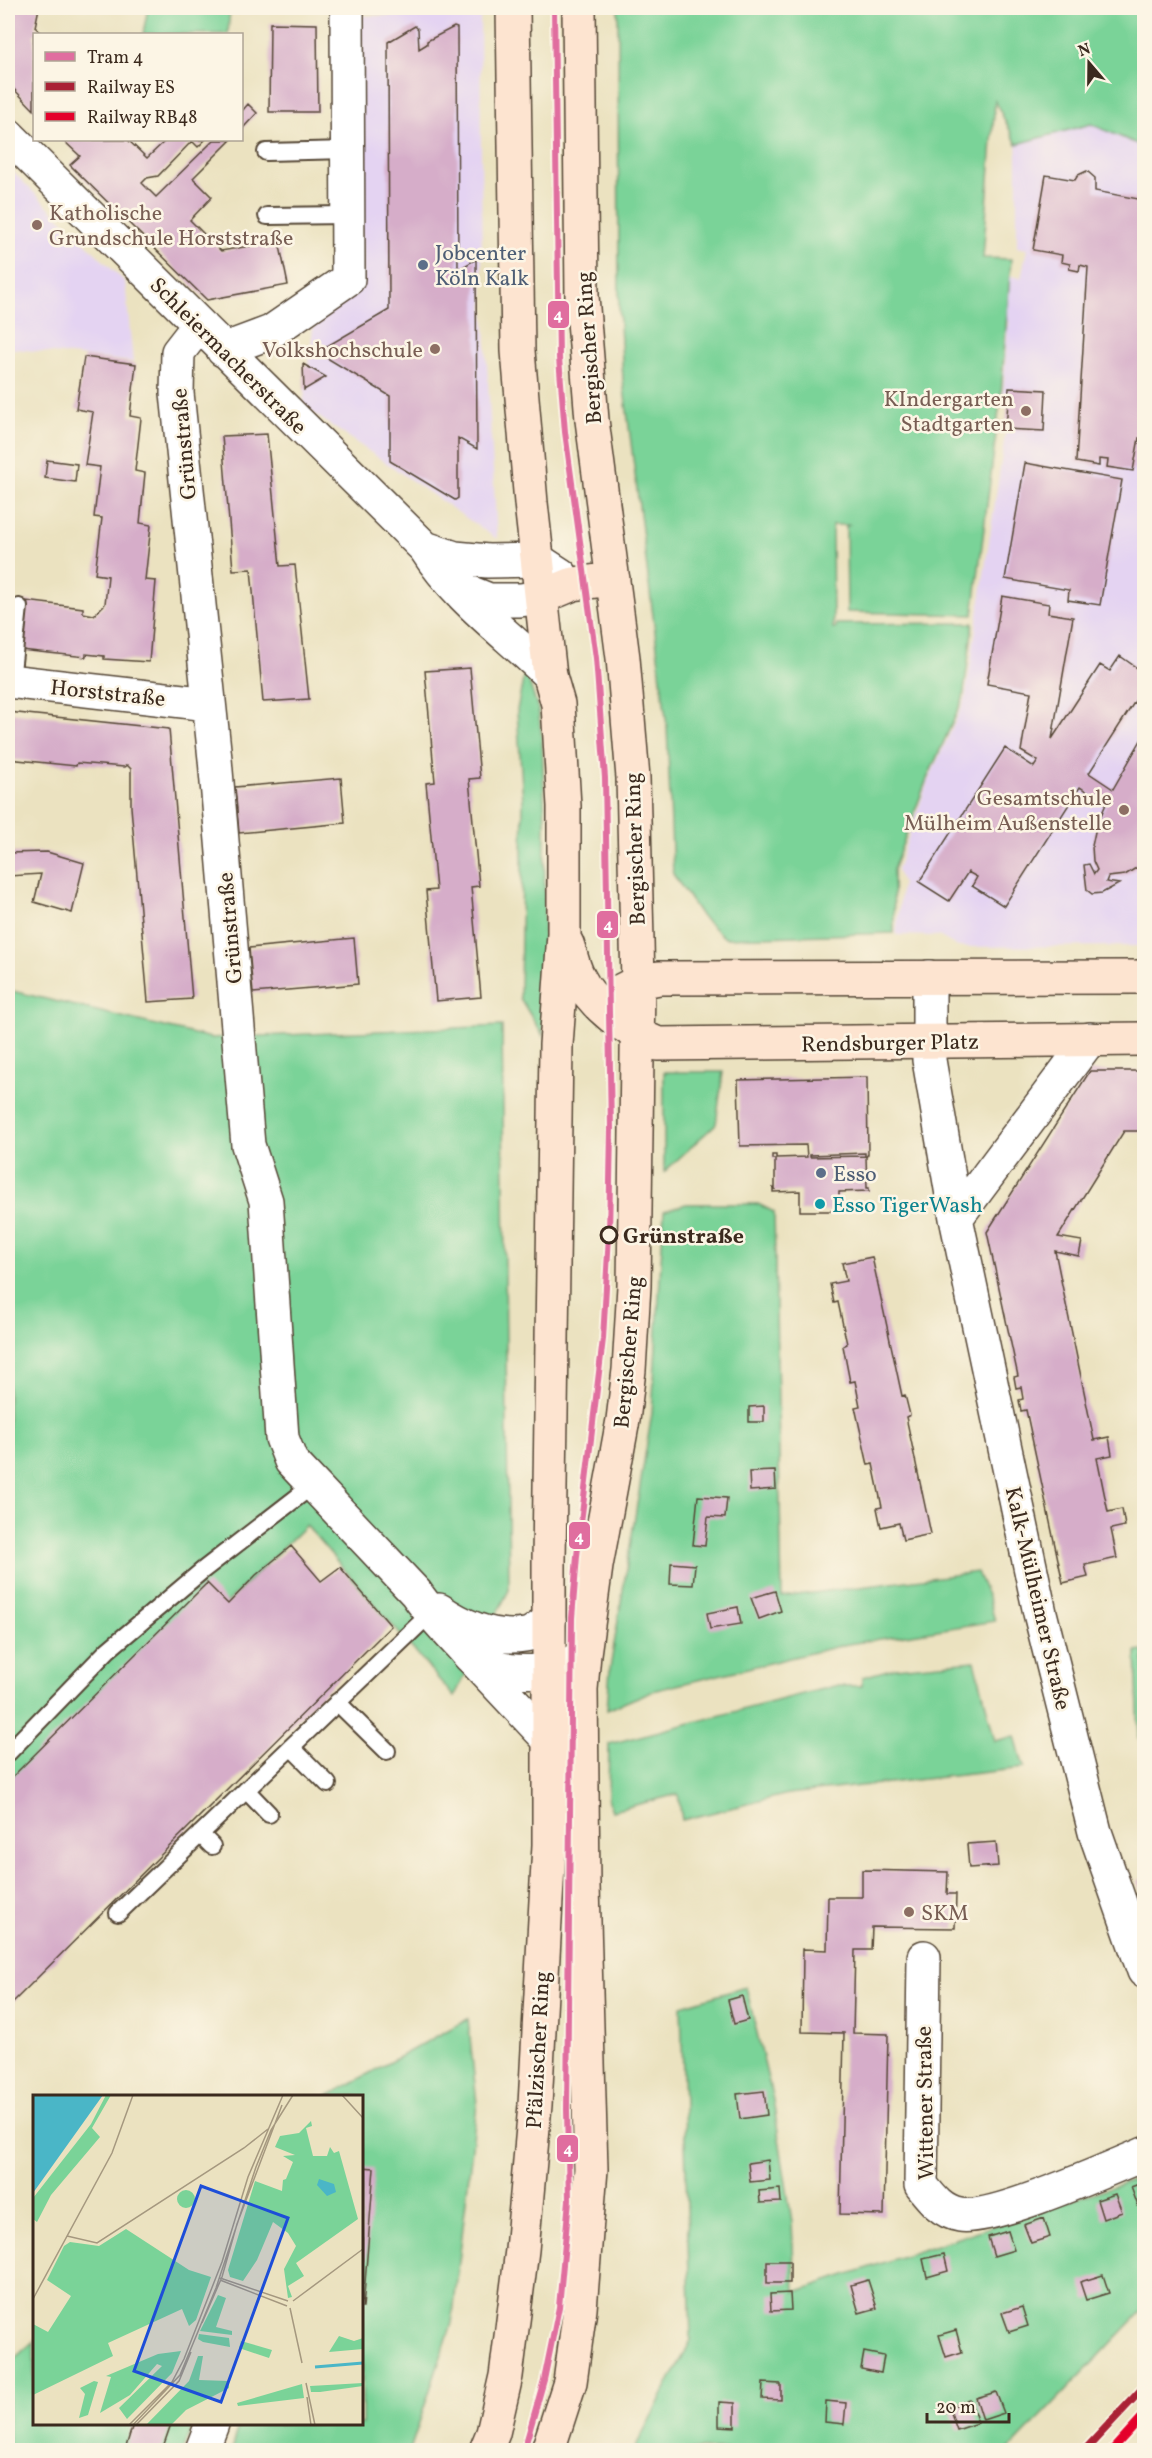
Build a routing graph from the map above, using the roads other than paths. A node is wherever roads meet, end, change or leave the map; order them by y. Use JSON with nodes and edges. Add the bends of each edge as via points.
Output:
{"nodes":[{"id":1,"x":347,"y":8,"type":"edge"},
{"id":2,"x":513,"y":8,"type":"edge"},
{"id":3,"x":579,"y":8,"type":"edge"},
{"id":4,"x":8,"y":135,"type":"edge"},
{"id":5,"x":348,"y":150,"type":"junction"},
{"id":6,"x":266,"y":152,"type":"dead end"},
{"id":7,"x":348,"y":215,"type":"junction"},
{"id":8,"x":267,"y":216,"type":"dead end"},
{"id":9,"x":199,"y":325,"type":"junction"},
{"id":10,"x":223,"y":350,"type":"junction"},
{"id":11,"x":425,"y":548,"type":"junction"},
{"id":12,"x":538,"y":560,"type":"junction"},
{"id":13,"x":613,"y":579,"type":"junction"},
{"id":14,"x":573,"y":584,"type":"junction"},
{"id":15,"x":455,"y":586,"type":"junction"},
{"id":16,"x":542,"y":597,"type":"junction"},
{"id":17,"x":19,"y":607,"type":"dead end"},
{"id":18,"x":550,"y":676,"type":"junction"},
{"id":19,"x":9,"y":681,"type":"edge"},
{"id":20,"x":209,"y":704,"type":"junction"},
{"id":21,"x":564,"y":934,"type":"junction"},
{"id":22,"x":929,"y":977,"type":"junction"},
{"id":23,"x":1144,"y":977,"type":"edge"},
{"id":24,"x":638,"y":982,"type":"junction"},
{"id":25,"x":598,"y":1003,"type":"junction"},
{"id":26,"x":638,"y":1036,"type":"junction"},
{"id":27,"x":1090,"y":1039,"type":"junction"},
{"id":28,"x":1144,"y":1039,"type":"edge"},
{"id":29,"x":929,"y":1042,"type":"junction"},
{"id":30,"x":556,"y":1045,"type":"junction"},
{"id":31,"x":956,"y":1218,"type":"junction"},
{"id":32,"x":313,"y":1485,"type":"junction"},
{"id":33,"x":427,"y":1605,"type":"junction"},
{"id":34,"x":550,"y":1646,"type":"junction"},
{"id":35,"x":584,"y":1654,"type":"junction"},
{"id":36,"x":473,"y":1659,"type":"junction"},
{"id":37,"x":581,"y":1689,"type":"joint"},
{"id":38,"x":337,"y":1702,"type":"junction"},
{"id":39,"x":550,"y":1741,"type":"junction"},
{"id":40,"x":291,"y":1747,"type":"junction"},
{"id":41,"x":387,"y":1750,"type":"dead end"},
{"id":42,"x":8,"y":1753,"type":"edge"},
{"id":43,"x":328,"y":1784,"type":"dead end"},
{"id":44,"x":246,"y":1790,"type":"junction"},
{"id":45,"x":269,"y":1814,"type":"dead end"},
{"id":46,"x":118,"y":1913,"type":"dead end"},
{"id":47,"x":924,"y":1957,"type":"dead end"},
{"id":48,"x":1144,"y":1971,"type":"edge"},
{"id":49,"x":1144,"y":2154,"type":"edge"},
{"id":50,"x":212,"y":2425,"type":"edge"},
{"id":51,"x":202,"y":2451,"type":"edge"},
{"id":52,"x":486,"y":2451,"type":"edge"},
{"id":53,"x":548,"y":2451,"type":"edge"}],
"edges":[{"from":1,"to":5,"type":"street"},
{"from":2,"to":12,"type":"main road","via":[[518,351]]},
{"from":3,"to":13,"type":"main road","name":"Bergischer Ring","via":[[582,296],[592,420]]},
{"from":4,"to":9,"type":"street","name":"Schleiermacherstraße"},
{"from":5,"to":6,"type":"lane"},
{"from":5,"to":7,"type":"street"},
{"from":7,"to":8,"type":"lane"},
{"from":7,"to":10,"type":"street","via":[[348,279],[271,332]]},
{"from":9,"to":10,"type":"street","name":"Schleiermacherstraße"},
{"from":9,"to":20,"type":"street","name":"Grünstraße","via":[[178,352],[177,393]]},
{"from":10,"to":11,"type":"street","name":"Schleiermacherstraße"},
{"from":11,"to":12,"type":"street","name":"Schleiermacherstraße","via":[[455,558]]},
{"from":11,"to":15,"type":"street","name":"Schleiermacherstraße","via":[[439,571]]},
{"from":12,"to":14,"type":"street"},
{"from":12,"to":16,"type":"main road"},
{"from":13,"to":14,"type":"main road"},
{"from":13,"to":24,"type":"main road","name":"Bergischer Ring","via":[[633,778]]},
{"from":14,"to":16,"type":"main road"},
{"from":15,"to":16,"type":"street","name":"Schleiermacherstraße","via":[[489,600]]},
{"from":15,"to":18,"type":"street","name":"Schleiermacherstraße"},
{"from":16,"to":18,"type":"main road"},
{"from":17,"to":19,"type":"lane"},
{"from":18,"to":21,"type":"main road","via":[[558,704],[564,806]]},
{"from":19,"to":20,"type":"street","name":"Horststraße"},
{"from":20,"to":32,"type":"street","name":"Grünstraße","via":[[248,1145],[266,1201],[282,1438],[291,1461]]},
{"from":21,"to":25,"type":"main road","via":[[577,975]]},
{"from":21,"to":30,"type":"main road"},
{"from":22,"to":23,"type":"main road"},
{"from":22,"to":24,"type":"main road","via":[[659,978]]},
{"from":22,"to":29,"type":"street","name":"Kalk-Mülheimer Straße"},
{"from":24,"to":25,"type":"main road"},
{"from":24,"to":26,"type":"main road","name":"Bergischer Ring"},
{"from":25,"to":26,"type":"main road"},
{"from":25,"to":30,"type":"main road","via":[[576,1017]]},
{"from":26,"to":29,"type":"main road","name":"Rendsburger Platz","via":[[658,1044]]},
{"from":26,"to":35,"type":"main road","name":"Bergischer Ring","via":[[629,1370]]},
{"from":27,"to":28,"type":"main road","name":"Rendsburger Platz"},
{"from":27,"to":29,"type":"main road","name":"Rendsburger Platz"},
{"from":27,"to":31,"type":"street"},
{"from":29,"to":31,"type":"street","name":"Kalk-Mülheimer Straße"},
{"from":30,"to":34,"type":"main road"},
{"from":31,"to":48,"type":"street","name":"Kalk-Mülheimer Straße","via":[[1043,1624],[1095,1832]]},
{"from":32,"to":33,"type":"street","name":"Grünstraße"},
{"from":32,"to":42,"type":"lane","via":[[108,1650]]},
{"from":33,"to":34,"type":"street","name":"Grünstraße","via":[[462,1626],[492,1634],[526,1635]]},
{"from":33,"to":36,"type":"street","name":"Grünstraße"},
{"from":33,"to":38,"type":"lane"},
{"from":34,"to":35,"type":"street","name":"Grünstraße","via":[[571,1663]]},
{"from":34,"to":36,"type":"street","name":"Grünstraße","via":[[527,1671]]},
{"from":34,"to":39,"type":"main road","name":"Pfälzischer Ring"},
{"from":35,"to":37,"type":"main road","name":"Bergischer Ring"},
{"from":36,"to":39,"type":"street","name":"Grünstraße"},
{"from":37,"to":53,"type":"main road","name":"Pfälzischer Ring","via":[[591,2169],[570,2382]]},
{"from":38,"to":40,"type":"lane"},
{"from":38,"to":41,"type":"lane"},
{"from":39,"to":52,"type":"main road","name":"Pfälzischer Ring","via":[[549,1845],[536,2094],[522,2250],[506,2376]]},
{"from":40,"to":43,"type":"lane"},
{"from":40,"to":44,"type":"lane"},
{"from":44,"to":45,"type":"lane"},
{"from":44,"to":46,"type":"lane","via":[[206,1840]]},
{"from":47,"to":49,"type":"street","name":"Wittener Straße","via":[[921,2185],[938,2206],[960,2215],[982,2215]]},
{"from":50,"to":51,"type":"street"}]}
